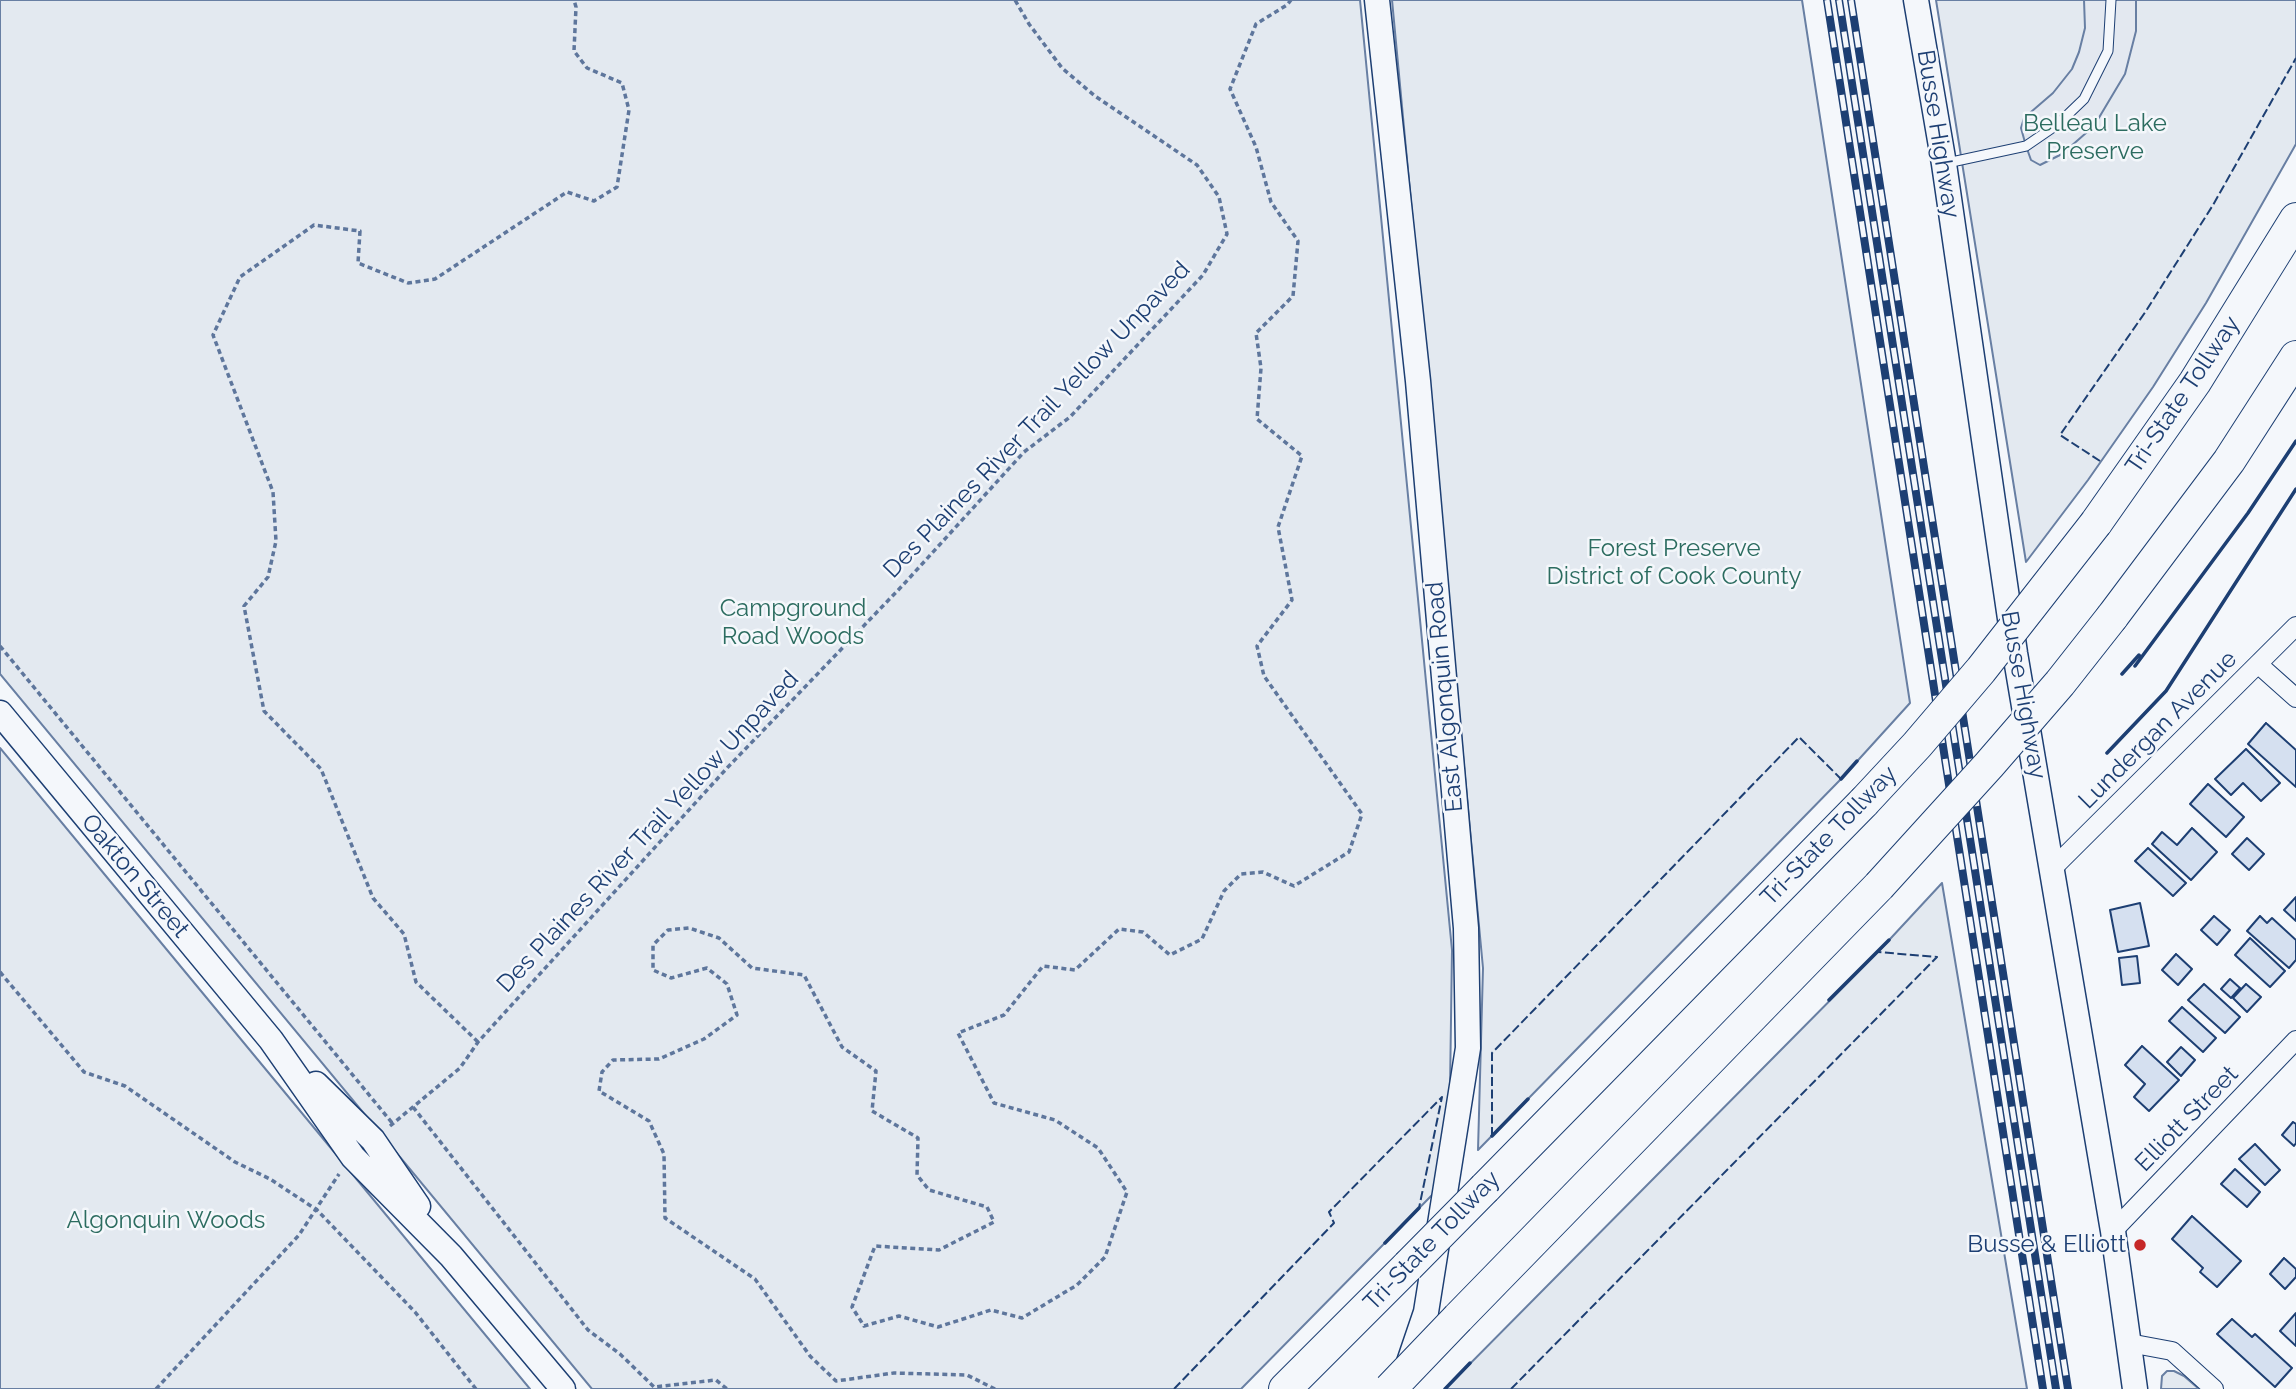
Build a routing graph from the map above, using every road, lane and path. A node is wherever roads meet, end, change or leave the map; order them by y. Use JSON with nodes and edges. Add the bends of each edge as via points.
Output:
{"nodes":[{"id":1,"x":574,"y":0,"type":"edge"},
{"id":2,"x":1015,"y":0,"type":"edge"},
{"id":3,"x":1292,"y":0,"type":"edge"},
{"id":4,"x":1377,"y":0,"type":"edge"},
{"id":5,"x":1916,"y":0,"type":"edge"},
{"id":6,"x":2110,"y":0,"type":"edge"},
{"id":7,"x":1944,"y":164,"type":"junction"},
{"id":8,"x":2296,"y":219,"type":"edge"},
{"id":9,"x":2296,"y":357,"type":"edge"},
{"id":10,"x":2296,"y":626,"type":"edge"},
{"id":11,"x":0,"y":646,"type":"edge"},
{"id":12,"x":2259,"y":665,"type":"junction"},
{"id":13,"x":2296,"y":698,"type":"edge"},
{"id":14,"x":0,"y":713,"type":"edge"},
{"id":15,"x":2053,"y":868,"type":"junction"},
{"id":16,"x":0,"y":972,"type":"edge"},
{"id":17,"x":2296,"y":1040,"type":"edge"},
{"id":18,"x":478,"y":1042,"type":"junction"},
{"id":19,"x":413,"y":1107,"type":"junction"},
{"id":20,"x":393,"y":1124,"type":"junction"},
{"id":21,"x":387,"y":1129,"type":"dead end"},
{"id":22,"x":344,"y":1164,"type":"dead end"},
{"id":23,"x":317,"y":1210,"type":"junction"},
{"id":24,"x":2113,"y":1231,"type":"junction"},
{"id":25,"x":2129,"y":1343,"type":"junction"},
{"id":26,"x":156,"y":1389,"type":"edge"},
{"id":27,"x":476,"y":1389,"type":"edge"},
{"id":28,"x":563,"y":1389,"type":"edge"},
{"id":29,"x":727,"y":1389,"type":"edge"},
{"id":30,"x":995,"y":1389,"type":"edge"},
{"id":31,"x":1285,"y":1389,"type":"edge"},
{"id":32,"x":1390,"y":1389,"type":"edge"},
{"id":33,"x":1400,"y":1389,"type":"edge"},
{"id":34,"x":2136,"y":1389,"type":"edge"},
{"id":35,"x":2214,"y":1389,"type":"edge"}],
"edges":[{"from":1,"to":18,"type":"path","via":[[574,51],[587,68],[622,83],[629,110],[617,187],[594,201],[567,192],[435,279],[408,283],[358,264],[360,231],[314,225],[240,277],[213,335],[273,492],[276,541],[268,577],[244,606],[264,711],[321,769],[373,898],[404,934],[416,982]]},
{"from":2,"to":18,"type":"path","name":"Des Plaines River Trail Yellow Unpaved","via":[[1062,68],[1197,165],[1219,197],[1227,234],[1203,275],[1069,417],[1024,452]]},
{"from":3,"to":30,"type":"path","via":[[1256,24],[1230,89],[1256,147],[1270,202],[1298,241],[1293,296],[1256,334],[1261,368],[1257,419],[1302,456],[1278,527],[1292,600],[1257,646],[1264,676],[1362,814],[1349,852],[1294,886],[1263,872],[1241,874],[1224,891],[1202,939],[1170,956],[1143,932],[1119,929],[1075,970],[1043,966],[1004,1015],[958,1033],[994,1103],[1055,1120],[1098,1148],[1127,1192],[1105,1257],[1077,1285],[1022,1318],[991,1310],[937,1327],[899,1316],[864,1326],[852,1307],[875,1246],[939,1250],[993,1222],[987,1207],[929,1190],[917,1175],[918,1138],[872,1111],[876,1071],[842,1047],[804,975],[752,968],[719,938],[690,928],[668,930],[653,945],[653,970],[671,978],[707,968],[727,984],[737,1015],[704,1039],[659,1059],[613,1060],[602,1072],[599,1091],[649,1121],[664,1154],[665,1218],[755,1279],[810,1356],[836,1381],[894,1373],[967,1375]]},
{"from":4,"to":33,"type":"main road","name":"East Algonquin Road","via":[[1418,381],[1466,928],[1468,1048],[1426,1312]]},
{"from":5,"to":7,"type":"main road","name":"Busse Highway"},
{"from":6,"to":7,"type":"lane","via":[[2108,51],[2084,99],[2026,146]]},
{"from":7,"to":15,"type":"main road","name":"Busse Highway","via":[[2015,653]]},
{"from":8,"to":31,"type":"highway","name":"Tri-State Tollway","bridge":true,"via":[[2195,382],[2096,523],[1917,745]]},
{"from":9,"to":32,"type":"highway","bridge":true,"via":[[2229,461],[2112,617],[1998,755],[1879,886]]},
{"from":10,"to":12,"type":"street","name":"Lundergan Avenue"},
{"from":11,"to":20,"type":"path"},
{"from":12,"to":13,"type":"street"},
{"from":12,"to":15,"type":"street","name":"Lundergan Avenue"},
{"from":14,"to":28,"type":"main road","name":"Oakton Street","via":[[271,1040],[353,1157],[451,1256]]},
{"from":15,"to":24,"type":"main road","name":"Busse Highway"},
{"from":16,"to":23,"type":"path","via":[[84,1072],[124,1086],[235,1162]]},
{"from":17,"to":24,"type":"street","name":"Elliott Street"},
{"from":18,"to":19,"type":"path","name":"Des Plaines River Trail Yellow Unpaved","via":[[460,1068]]},
{"from":19,"to":20,"type":"path","name":"Des Plaines River Trail Yellow Unpaved"},
{"from":19,"to":29,"type":"path","via":[[588,1330],[654,1387],[716,1380]]},
{"from":20,"to":21,"type":"path","name":"Des Plaines River Trail Yellow Unpaved"},
{"from":22,"to":23,"type":"path"},
{"from":23,"to":26,"type":"path","via":[[299,1236]]},
{"from":23,"to":27,"type":"path","via":[[415,1312]]},
{"from":24,"to":25,"type":"main road","name":"Busse Highway"},
{"from":25,"to":34,"type":"main road","name":"Busse Highway"},
{"from":25,"to":35,"type":"street","via":[[2172,1351]]}]}
